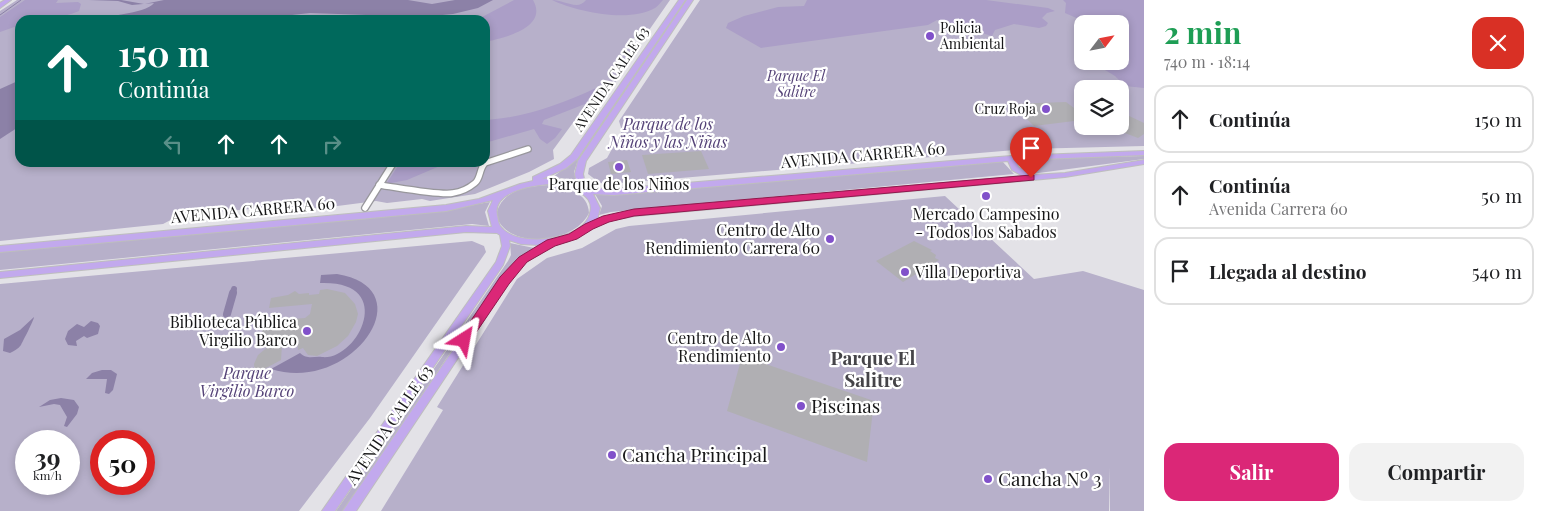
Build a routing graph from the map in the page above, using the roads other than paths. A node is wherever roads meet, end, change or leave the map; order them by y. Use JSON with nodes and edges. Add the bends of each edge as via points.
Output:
{"nodes":[{"id":1,"x":8,"y":0,"type":"edge"},
{"id":2,"x":682,"y":0,"type":"edge"},
{"id":3,"x":690,"y":0,"type":"edge"},
{"id":4,"x":0,"y":6,"type":"edge"},
{"id":5,"x":677,"y":13,"type":"junction"},
{"id":6,"x":528,"y":149,"type":"dead end"},
{"id":7,"x":1144,"y":153,"type":"edge"},
{"id":8,"x":1011,"y":158,"type":"junction"},
{"id":9,"x":490,"y":161,"type":"edge"},
{"id":10,"x":1144,"y":162,"type":"edge"},
{"id":11,"x":391,"y":167,"type":"edge"},
{"id":12,"x":481,"y":167,"type":"edge"},
{"id":13,"x":1031,"y":178,"type":"junction"},
{"id":14,"x":530,"y":182,"type":"junction"},
{"id":15,"x":379,"y":185,"type":"junction"},
{"id":16,"x":583,"y":190,"type":"junction"},
{"id":17,"x":507,"y":192,"type":"junction"},
{"id":18,"x":365,"y":208,"type":"dead end"},
{"id":19,"x":589,"y":226,"type":"junction"},
{"id":20,"x":501,"y":232,"type":"junction"},
{"id":21,"x":551,"y":243,"type":"junction"},
{"id":22,"x":0,"y":249,"type":"edge"},
{"id":23,"x":0,"y":275,"type":"edge"},
{"id":24,"x":328,"y":511,"type":"edge"},
{"id":25,"x":349,"y":511,"type":"edge"}],
"edges":[{"from":1,"to":4,"type":"main road"},
{"from":2,"to":5,"type":"main road","name":"AVENIDA CALLE 63"},
{"from":3,"to":5,"type":"main road","name":"AVENIDA CALLE 63"},
{"from":5,"to":14,"type":"main road","name":"AVENIDA CALLE 63","via":[[574,157]]},
{"from":5,"to":16,"type":"main road","name":"AVENIDA CALLE 63","via":[[582,161],[578,174]]},
{"from":6,"to":9,"type":"street"},
{"from":7,"to":8,"type":"main road","name":"AVENIDA CARRERA 60"},
{"from":8,"to":13,"type":"main road","via":[[1015,168]]},
{"from":8,"to":16,"type":"main road","name":"AVENIDA CARRERA 60","via":[[614,192]]},
{"from":10,"to":13,"type":"main road"},
{"from":11,"to":15,"type":"street"},
{"from":12,"to":15,"type":"street","via":[[475,183],[455,194]]},
{"from":13,"to":19,"type":"main road","via":[[634,213]]},
{"from":14,"to":16,"type":"main road","via":[[561,182]]},
{"from":14,"to":17,"type":"main road"},
{"from":15,"to":18,"type":"street"},
{"from":16,"to":19,"type":"main road","via":[[596,206]]},
{"from":17,"to":20,"type":"main road","via":[[499,198],[493,210],[494,222]]},
{"from":17,"to":22,"type":"main road","name":"AVENIDA CARRERA 60","via":[[446,208]]},
{"from":19,"to":21,"type":"main road","via":[[573,237]]},
{"from":20,"to":21,"type":"main road","via":[[517,240]]},
{"from":20,"to":23,"type":"main road","via":[[466,229]]},
{"from":20,"to":24,"type":"main road","name":"AVENIDA CALLE 63","via":[[506,246],[500,263]]},
{"from":21,"to":25,"type":"main road","name":"AVENIDA CALLE 63","via":[[523,260],[508,276]]}]}
